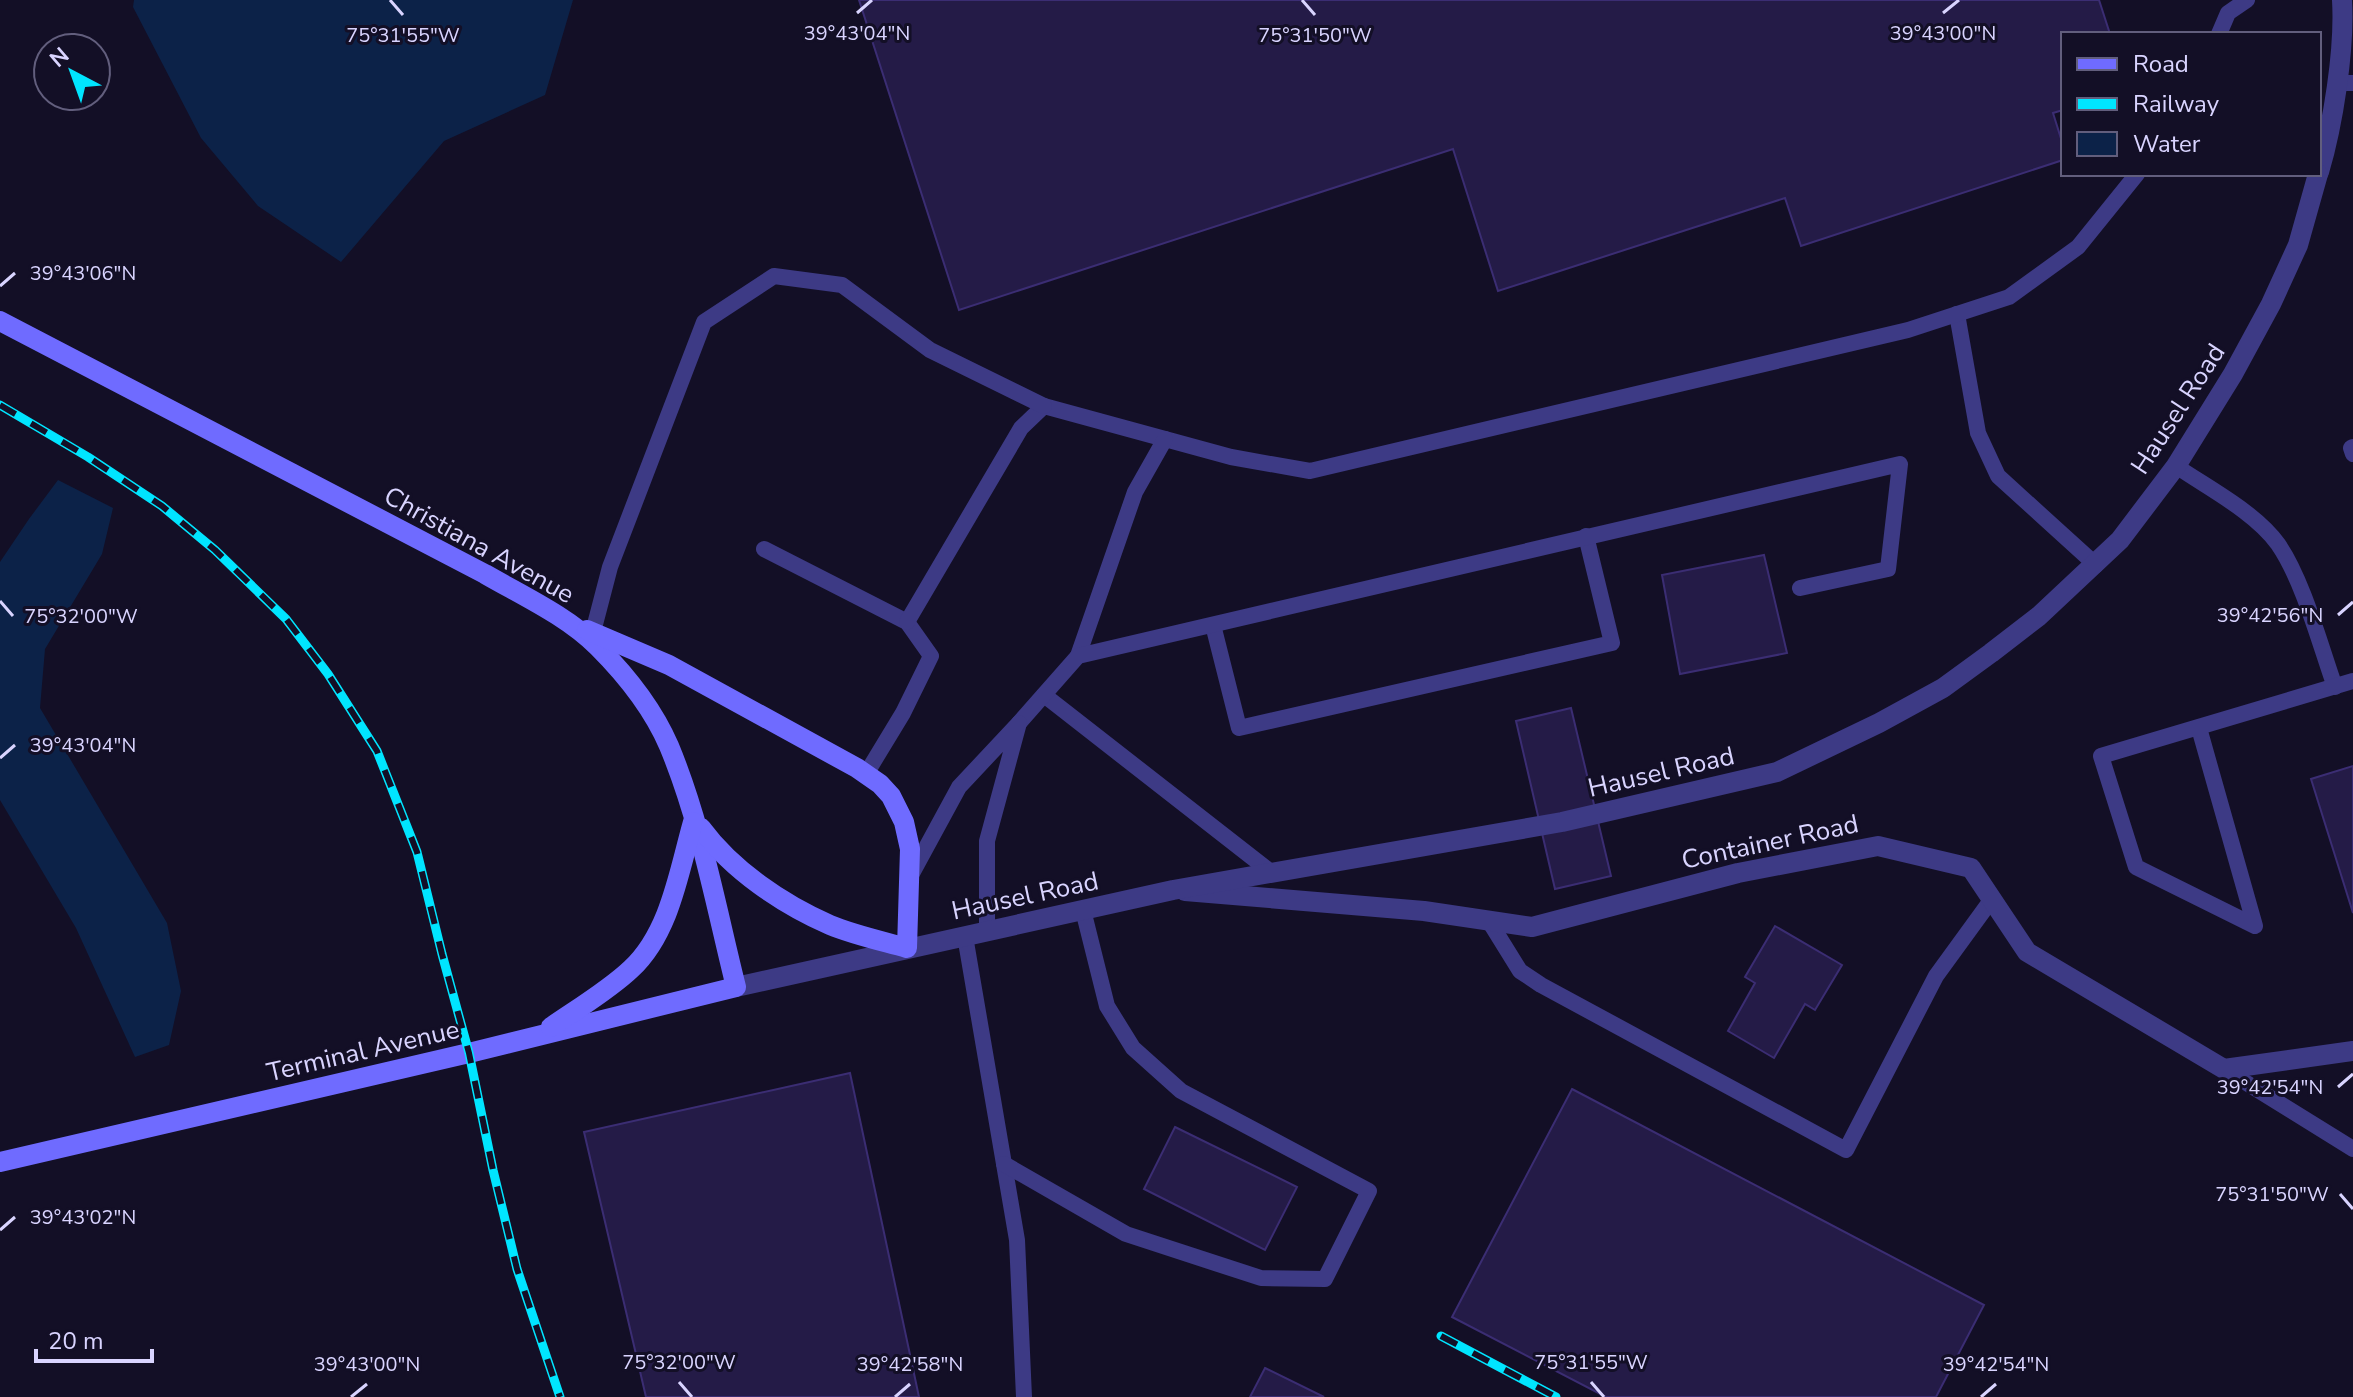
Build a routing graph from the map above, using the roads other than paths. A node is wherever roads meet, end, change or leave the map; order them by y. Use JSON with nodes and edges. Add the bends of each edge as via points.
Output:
{"nodes":[{"id":1,"x":2247,"y":0,"type":"edge"},
{"id":2,"x":2342,"y":0,"type":"edge"},
{"id":3,"x":2226,"y":7,"type":"edge"},
{"id":4,"x":2220,"y":32,"type":"edge"},
{"id":5,"x":2345,"y":83,"type":"edge"},
{"id":6,"x":2321,"y":166,"type":"edge"},
{"id":7,"x":2135,"y":176,"type":"edge"},
{"id":8,"x":2318,"y":176,"type":"edge"},
{"id":9,"x":1957,"y":314,"type":"junction"},
{"id":10,"x":0,"y":321,"type":"edge"},
{"id":11,"x":1044,"y":406,"type":"junction"},
{"id":12,"x":1165,"y":439,"type":"junction"},
{"id":13,"x":2353,"y":447,"type":"edge"},
{"id":14,"x":2353,"y":454,"type":"edge"},
{"id":15,"x":2176,"y":466,"type":"junction"},
{"id":16,"x":1586,"y":536,"type":"junction"},
{"id":17,"x":764,"y":549,"type":"dead end"},
{"id":18,"x":2096,"y":565,"type":"junction"},
{"id":19,"x":1800,"y":588,"type":"dead end"},
{"id":20,"x":556,"y":616,"type":"junction"},
{"id":21,"x":907,"y":622,"type":"junction"},
{"id":22,"x":1213,"y":625,"type":"junction"},
{"id":23,"x":593,"y":632,"type":"junction"},
{"id":24,"x":1078,"y":656,"type":"junction"},
{"id":25,"x":2353,"y":681,"type":"edge"},
{"id":26,"x":2335,"y":687,"type":"junction"},
{"id":27,"x":1044,"y":695,"type":"junction"},
{"id":28,"x":1019,"y":723,"type":"junction"},
{"id":29,"x":2199,"y":728,"type":"junction"},
{"id":30,"x":866,"y":774,"type":"junction"},
{"id":31,"x":694,"y":819,"type":"junction"},
{"id":32,"x":1272,"y":873,"type":"junction"},
{"id":33,"x":908,"y":883,"type":"junction"},
{"id":34,"x":1173,"y":890,"type":"junction"},
{"id":35,"x":1992,"y":899,"type":"junction"},
{"id":36,"x":1083,"y":910,"type":"junction"},
{"id":37,"x":1489,"y":921,"type":"junction"},
{"id":38,"x":987,"y":931,"type":"junction"},
{"id":39,"x":965,"y":936,"type":"junction"},
{"id":40,"x":907,"y":948,"type":"junction"},
{"id":41,"x":736,"y":987,"type":"junction"},
{"id":42,"x":541,"y":1035,"type":"junction"},
{"id":43,"x":2353,"y":1051,"type":"edge"},
{"id":44,"x":2224,"y":1069,"type":"junction"},
{"id":45,"x":2353,"y":1149,"type":"edge"},
{"id":46,"x":0,"y":1162,"type":"edge"},
{"id":47,"x":1004,"y":1164,"type":"junction"},
{"id":48,"x":1024,"y":1397,"type":"edge"}],
"edges":[{"from":1,"to":3,"type":"lane"},
{"from":2,"to":5,"type":"street","name":"Hausel Road"},
{"from":3,"to":4,"type":"lane"},
{"from":5,"to":6,"type":"street","name":"Hausel Road"},
{"from":7,"to":9,"type":"lane","via":[[2078,247],[2009,297]]},
{"from":8,"to":15,"type":"street","name":"Hausel Road","via":[[2298,245],[2271,304]]},
{"from":9,"to":12,"type":"lane","via":[[1310,471]]},
{"from":9,"to":18,"type":"lane","via":[[1978,433],[1998,476]]},
{"from":10,"to":20,"type":"main road","name":"Christiana Avenue"},
{"from":11,"to":12,"type":"lane"},
{"from":11,"to":21,"type":"lane","via":[[1021,428]]},
{"from":11,"to":23,"type":"lane","via":[[930,350],[842,285],[774,276],[704,322],[610,567]]},
{"from":12,"to":24,"type":"lane","via":[[1135,492]]},
{"from":13,"to":14,"type":"lane"},
{"from":15,"to":18,"type":"street","name":"Hausel Road"},
{"from":15,"to":26,"type":"lane","via":[[2251,517],[2277,543],[2295,575]]},
{"from":16,"to":19,"type":"lane","via":[[1900,464],[1888,569]]},
{"from":16,"to":22,"type":"lane"},
{"from":16,"to":22,"type":"lane","via":[[1612,643],[1239,728]]},
{"from":17,"to":21,"type":"lane"},
{"from":18,"to":32,"type":"street","name":"Hausel Road","via":[[2039,616],[1943,688],[1777,772],[1562,822]]},
{"from":20,"to":23,"type":"main road"},
{"from":20,"to":31,"type":"main road","name":"Christiana Avenue","via":[[596,645],[644,701],[668,744]]},
{"from":21,"to":30,"type":"lane","via":[[931,656]]},
{"from":22,"to":24,"type":"lane"},
{"from":23,"to":30,"type":"main road","via":[[669,665]]},
{"from":24,"to":27,"type":"lane"},
{"from":25,"to":26,"type":"lane"},
{"from":26,"to":29,"type":"lane"},
{"from":27,"to":28,"type":"lane"},
{"from":27,"to":32,"type":"lane"},
{"from":28,"to":33,"type":"lane","via":[[959,787]]},
{"from":28,"to":38,"type":"lane","via":[[987,841]]},
{"from":29,"to":29,"type":"lane","via":[[2203,743],[2255,926],[2136,867],[2101,756]]},
{"from":30,"to":33,"type":"main road","via":[[891,796],[904,822],[910,849]]},
{"from":31,"to":40,"type":"main road","via":[[717,850],[785,902],[830,925]]},
{"from":31,"to":41,"type":"main road","name":"Christiana Avenue"},
{"from":31,"to":42,"type":"main road","via":[[671,899],[649,949],[631,969]]},
{"from":32,"to":34,"type":"street","name":"Hausel Road"},
{"from":33,"to":40,"type":"main road"},
{"from":34,"to":36,"type":"street","name":"Hausel Road"},
{"from":34,"to":37,"type":"street","name":"Container Road"},
{"from":35,"to":37,"type":"street","name":"Container Road","via":[[1971,868],[1878,846],[1738,873],[1532,927]]},
{"from":35,"to":37,"type":"lane","via":[[1936,976],[1846,1150],[1541,985],[1520,971]]},
{"from":35,"to":44,"type":"street","name":"Container Road","via":[[2027,952]]},
{"from":36,"to":38,"type":"street","name":"Hausel Road"},
{"from":36,"to":47,"type":"lane","via":[[1107,1006],[1133,1048],[1181,1091],[1369,1191],[1325,1279],[1261,1278],[1126,1234]]},
{"from":38,"to":39,"type":"street","name":"Hausel Road"},
{"from":39,"to":40,"type":"street","name":"Hausel Road"},
{"from":39,"to":47,"type":"lane"},
{"from":40,"to":41,"type":"street","name":"Hausel Road"},
{"from":41,"to":42,"type":"main road","name":"Terminal Avenue"},
{"from":42,"to":46,"type":"main road","name":"Terminal Avenue"},
{"from":43,"to":44,"type":"street"},
{"from":44,"to":45,"type":"lane"},
{"from":47,"to":48,"type":"lane","via":[[1017,1240]]}]}
